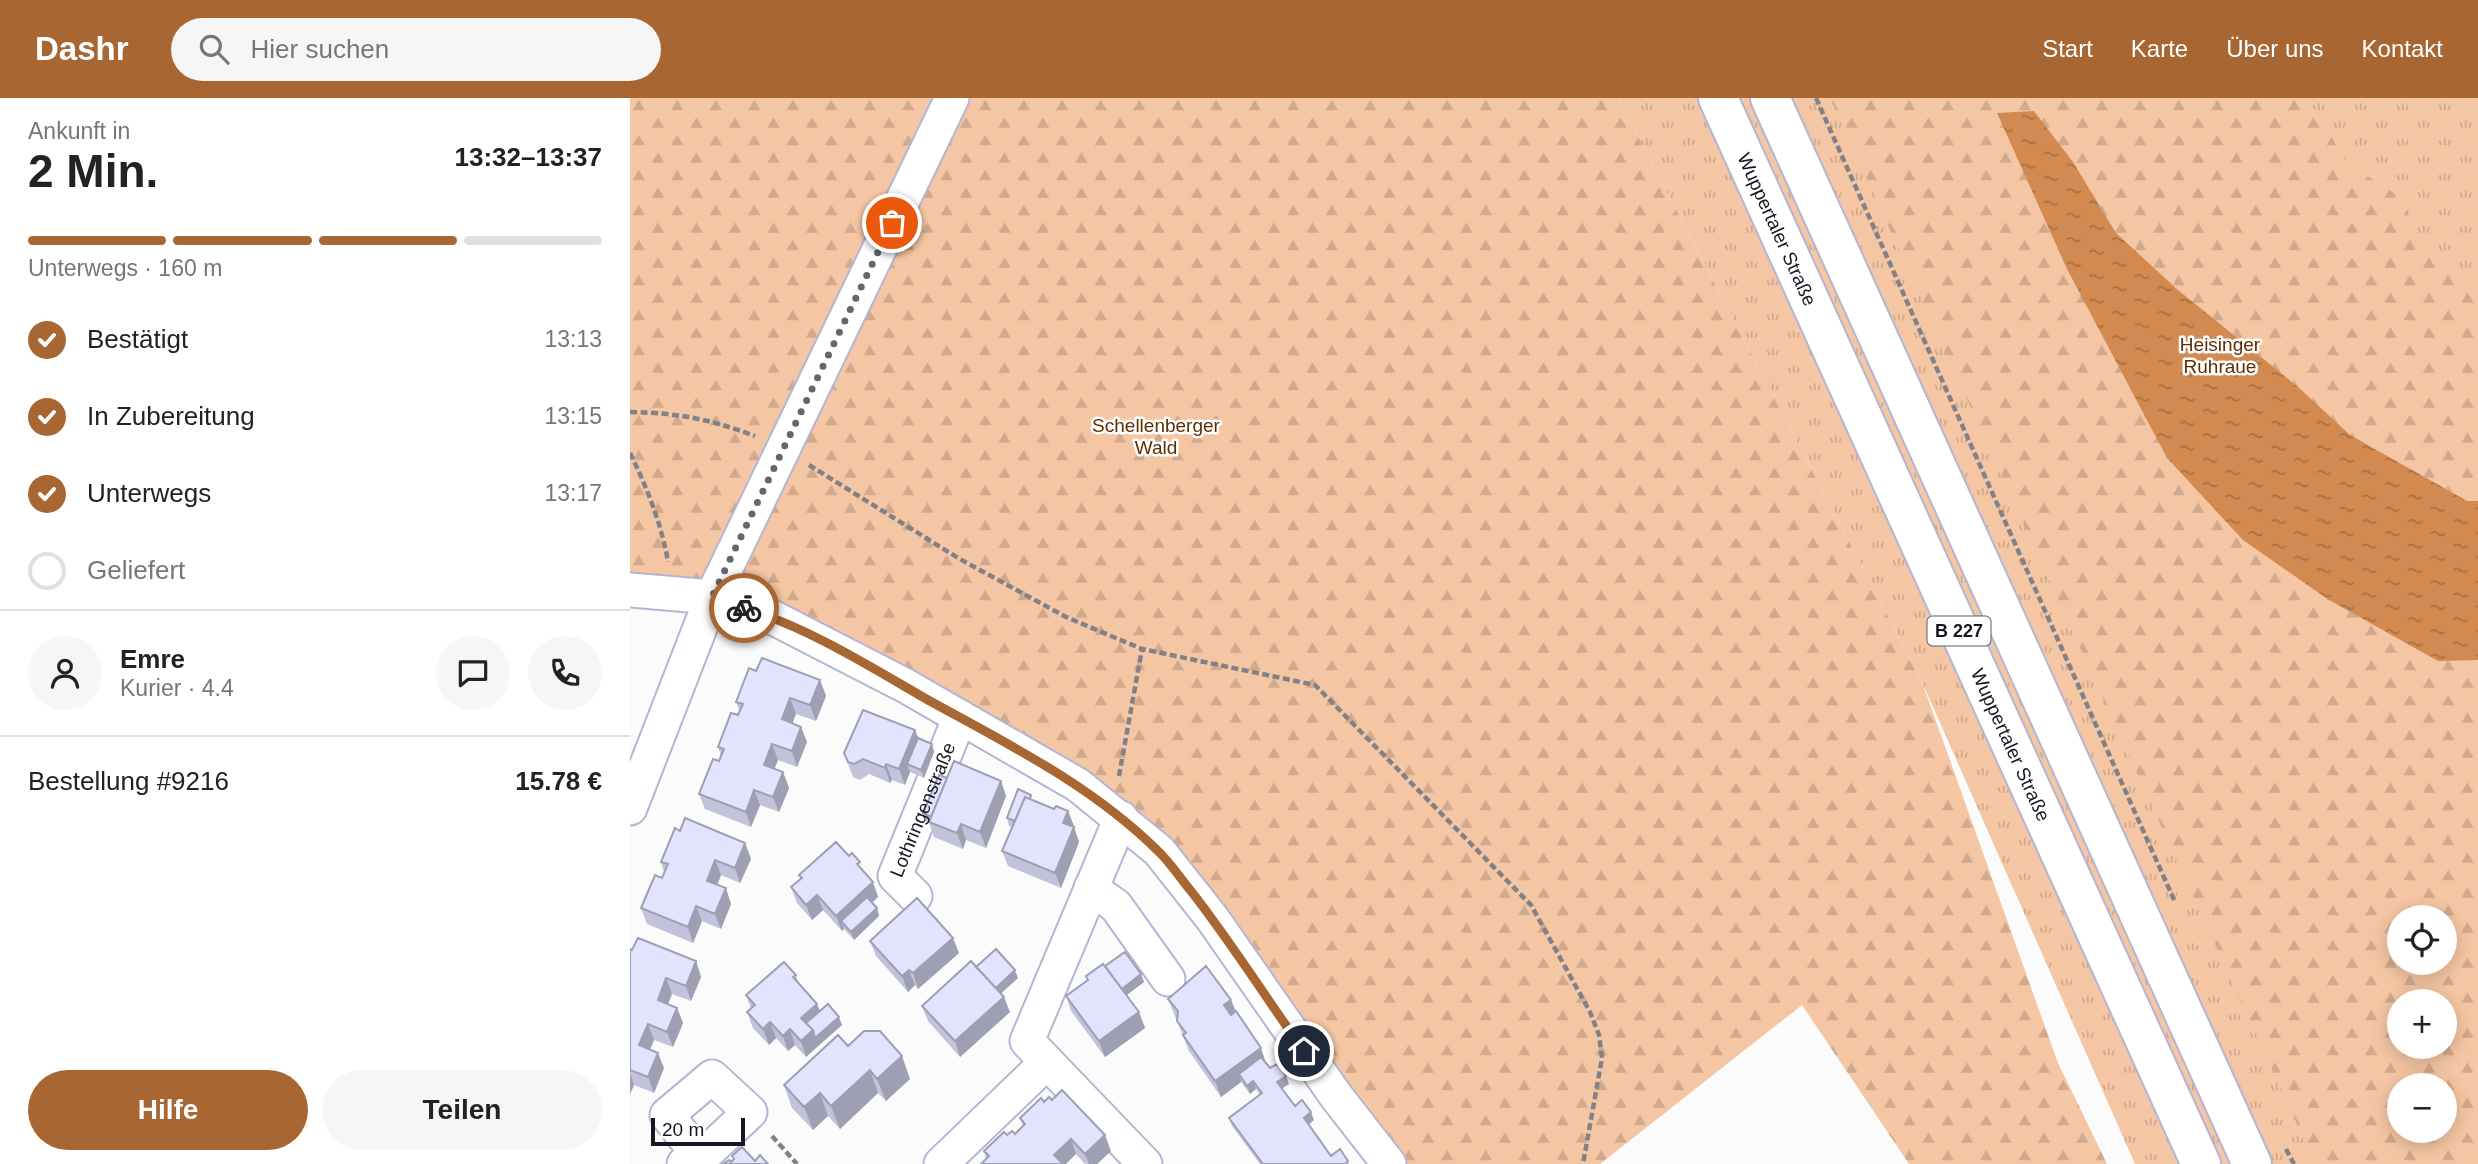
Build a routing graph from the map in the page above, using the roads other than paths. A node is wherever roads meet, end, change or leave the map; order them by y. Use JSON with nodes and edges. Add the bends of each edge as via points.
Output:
{"nodes":[{"id":1,"x":952,"y":98,"type":"edge"},
{"id":2,"x":1718,"y":98,"type":"edge"},
{"id":3,"x":1770,"y":98,"type":"edge"},
{"id":4,"x":630,"y":590,"type":"edge"},
{"id":5,"x":712,"y":597,"type":"junction"},
{"id":6,"x":960,"y":717,"type":"junction"},
{"id":7,"x":630,"y":808,"type":"edge"},
{"id":8,"x":1121,"y":818,"type":"junction"},
{"id":9,"x":1091,"y":888,"type":"junction"},
{"id":10,"x":915,"y":896,"type":"edge"},
{"id":11,"x":1168,"y":979,"type":"dead end"},
{"id":12,"x":1047,"y":1062,"type":"junction"},
{"id":13,"x":941,"y":1164,"type":"edge"},
{"id":14,"x":1145,"y":1164,"type":"edge"},
{"id":15,"x":1389,"y":1164,"type":"edge"},
{"id":16,"x":2201,"y":1164,"type":"edge"},
{"id":17,"x":2252,"y":1164,"type":"edge"}],
"edges":[{"from":1,"to":5,"type":"street"},
{"from":2,"to":16,"type":"main road","name":"Wuppertaler Straße","number":"B 227"},
{"from":3,"to":17,"type":"main road","number":"B 227"},
{"from":4,"to":5,"type":"street","name":"Lothringenstraße"},
{"from":5,"to":6,"type":"street","name":"Lothringenstraße","via":[[770,616]]},
{"from":5,"to":7,"type":"street"},
{"from":6,"to":8,"type":"street","name":"Lothringenstraße","via":[[1079,785]]},
{"from":6,"to":10,"type":"street","name":"Lothringenstraße","via":[[895,876]]},
{"from":8,"to":9,"type":"street"},
{"from":8,"to":15,"type":"street","name":"Lothringenstraße","via":[[1159,851],[1212,918]]},
{"from":9,"to":11,"type":"street","via":[[1116,906]]},
{"from":9,"to":12,"type":"street","via":[[1027,1041]]},
{"from":12,"to":13,"type":"street"},
{"from":12,"to":14,"type":"street"}]}
